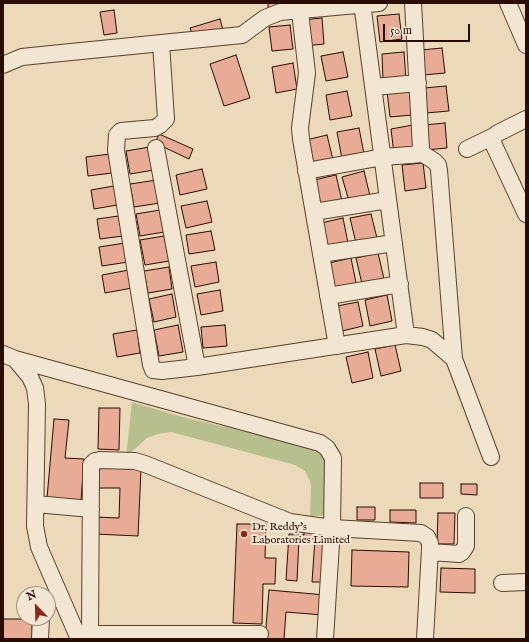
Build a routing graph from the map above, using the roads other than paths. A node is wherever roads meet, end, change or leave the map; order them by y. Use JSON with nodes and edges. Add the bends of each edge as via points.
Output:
{"nodes":[{"id":1,"x":368,"y":3,"type":"edge"},
{"id":2,"x":413,"y":3,"type":"edge"},
{"id":3,"x":508,"y":3,"type":"edge"},
{"id":4,"x":299,"y":7,"type":"edge"},
{"id":5,"x":161,"y":43,"type":"junction"},
{"id":6,"x":526,"y":45,"type":"edge"},
{"id":7,"x":3,"y":65,"type":"edge"},
{"id":8,"x":418,"y":83,"type":"junction"},
{"id":9,"x":374,"y":87,"type":"junction"},
{"id":10,"x":526,"y":119,"type":"edge"},
{"id":11,"x":494,"y":136,"type":"junction"},
{"id":12,"x":156,"y":148,"type":"dead end"},
{"id":13,"x":467,"y":149,"type":"dead end"},
{"id":14,"x":423,"y":154,"type":"junction"},
{"id":15,"x":383,"y":157,"type":"junction"},
{"id":16,"x":306,"y":171,"type":"junction"},
{"id":17,"x":388,"y":200,"type":"junction"},
{"id":18,"x":314,"y":212,"type":"junction"},
{"id":19,"x":526,"y":214,"type":"edge"},
{"id":20,"x":394,"y":243,"type":"junction"},
{"id":21,"x":321,"y":254,"type":"junction"},
{"id":22,"x":400,"y":284,"type":"junction"},
{"id":23,"x":328,"y":296,"type":"junction"},
{"id":24,"x":406,"y":335,"type":"junction"},
{"id":25,"x":337,"y":346,"type":"junction"},
{"id":26,"x":9,"y":356,"type":"edge"},
{"id":27,"x":454,"y":359,"type":"junction"},
{"id":28,"x":197,"y":367,"type":"junction"},
{"id":29,"x":491,"y":457,"type":"dead end"},
{"id":30,"x":36,"y":504,"type":"junction"},
{"id":31,"x":91,"y":509,"type":"junction"},
{"id":32,"x":466,"y":516,"type":"dead end"},
{"id":33,"x":332,"y":528,"type":"junction"},
{"id":34,"x":430,"y":552,"type":"junction"},
{"id":35,"x":526,"y":582,"type":"edge"},
{"id":36,"x":502,"y":583,"type":"dead end"},
{"id":37,"x":41,"y":626,"type":"edge"},
{"id":38,"x":260,"y":634,"type":"dead end"},
{"id":39,"x":82,"y":636,"type":"edge"},
{"id":40,"x":40,"y":639,"type":"edge"},
{"id":41,"x":325,"y":639,"type":"edge"},
{"id":42,"x":425,"y":639,"type":"edge"}],
"edges":[{"from":1,"to":4,"type":"street"},
{"from":1,"to":9,"type":"street"},
{"from":2,"to":8,"type":"street"},
{"from":3,"to":6,"type":"street"},
{"from":4,"to":5,"type":"street","via":[[272,14],[242,35]]},
{"from":4,"to":16,"type":"street","via":[[307,73],[300,128]]},
{"from":5,"to":7,"type":"street","via":[[22,58]]},
{"from":5,"to":28,"type":"street","via":[[166,119],[155,128],[121,132],[117,135],[116,150],[151,365],[153,370],[157,371]]},
{"from":8,"to":9,"type":"street"},
{"from":8,"to":14,"type":"street"},
{"from":9,"to":15,"type":"street"},
{"from":10,"to":11,"type":"street"},
{"from":11,"to":13,"type":"street"},
{"from":11,"to":19,"type":"street","via":[[493,146]]},
{"from":12,"to":28,"type":"street"},
{"from":14,"to":15,"type":"street"},
{"from":14,"to":27,"type":"street","via":[[434,161],[439,170]]},
{"from":15,"to":16,"type":"street"},
{"from":15,"to":17,"type":"street"},
{"from":16,"to":18,"type":"street"},
{"from":17,"to":18,"type":"street"},
{"from":17,"to":20,"type":"street"},
{"from":18,"to":21,"type":"street"},
{"from":20,"to":21,"type":"street"},
{"from":20,"to":22,"type":"street"},
{"from":21,"to":23,"type":"street"},
{"from":22,"to":23,"type":"street"},
{"from":22,"to":24,"type":"street"},
{"from":23,"to":25,"type":"street"},
{"from":24,"to":25,"type":"street"},
{"from":24,"to":27,"type":"street","via":[[432,340]]},
{"from":25,"to":28,"type":"street"},
{"from":26,"to":30,"type":"street","via":[[30,377],[35,388]]},
{"from":26,"to":33,"type":"street","via":[[320,443],[328,448],[333,458]]},
{"from":27,"to":29,"type":"street"},
{"from":30,"to":31,"type":"street"},
{"from":30,"to":39,"type":"street","via":[[35,526],[38,547]]},
{"from":31,"to":33,"type":"street","via":[[92,465],[95,461],[135,462],[290,522]]},
{"from":31,"to":39,"type":"street"},
{"from":32,"to":34,"type":"street","via":[[466,546],[462,552]]},
{"from":33,"to":34,"type":"street","via":[[421,533],[430,543]]},
{"from":33,"to":41,"type":"street"},
{"from":34,"to":42,"type":"street"},
{"from":35,"to":36,"type":"street"},
{"from":37,"to":40,"type":"street"},
{"from":38,"to":39,"type":"street"}]}
